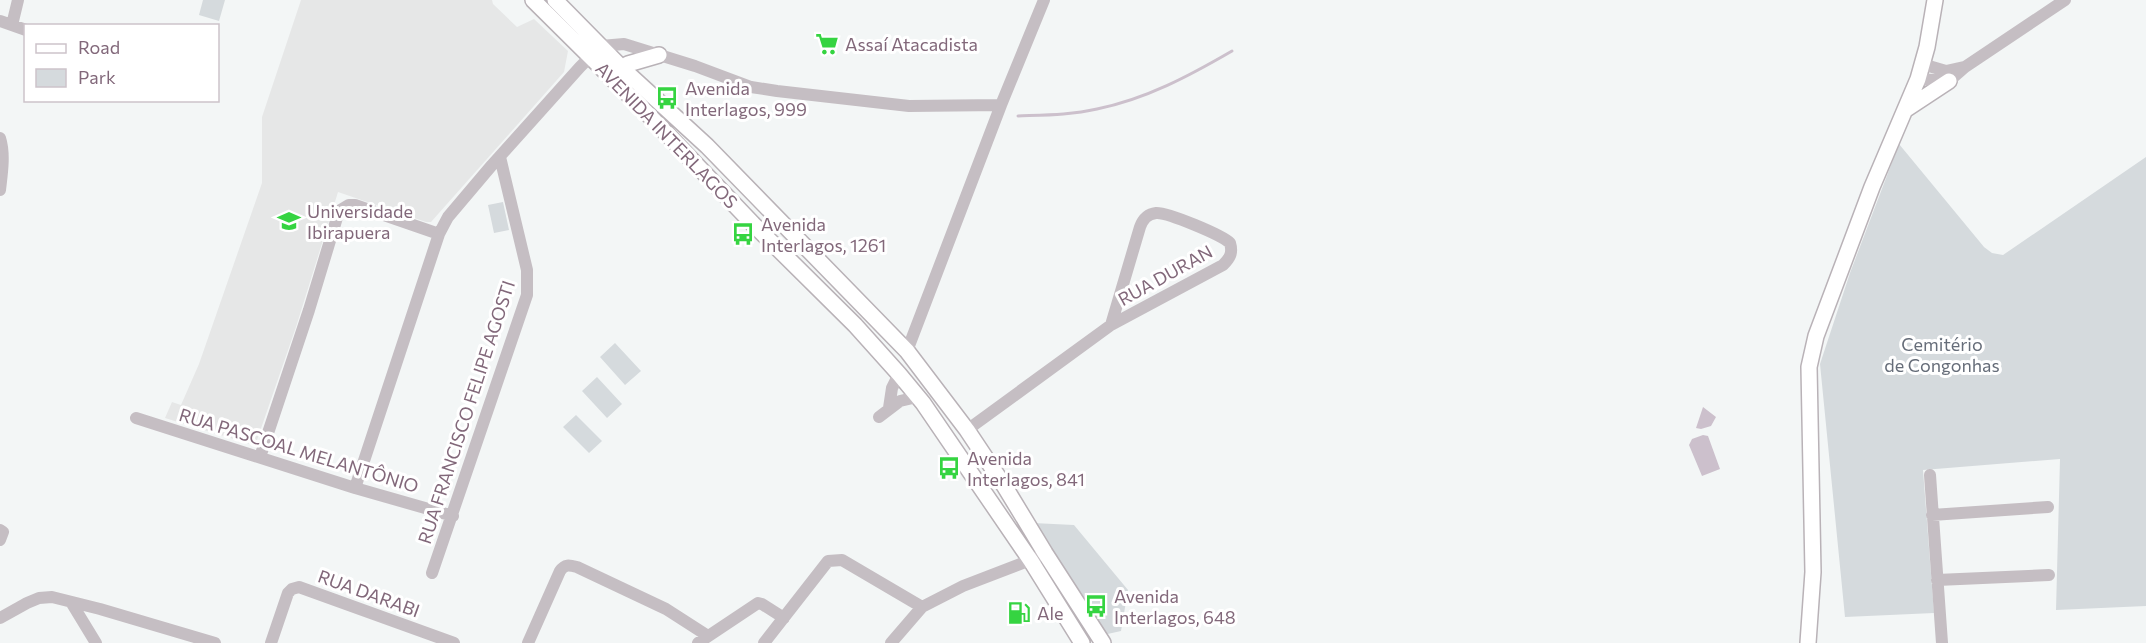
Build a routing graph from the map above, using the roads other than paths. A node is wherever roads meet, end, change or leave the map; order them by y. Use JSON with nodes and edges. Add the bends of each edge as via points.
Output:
{"nodes":[{"id":1,"x":18,"y":0,"type":"edge"},
{"id":2,"x":532,"y":0,"type":"edge"},
{"id":3,"x":555,"y":0,"type":"edge"},
{"id":4,"x":1044,"y":0,"type":"edge"},
{"id":5,"x":1935,"y":0,"type":"edge"},
{"id":6,"x":2065,"y":0,"type":"edge"},
{"id":7,"x":6,"y":23,"type":"edge"},
{"id":8,"x":24,"y":29,"type":"edge"},
{"id":9,"x":596,"y":51,"type":"junction"},
{"id":10,"x":659,"y":55,"type":"junction"},
{"id":11,"x":1965,"y":67,"type":"junction"},
{"id":12,"x":623,"y":69,"type":"junction"},
{"id":13,"x":1920,"y":72,"type":"junction"},
{"id":14,"x":1949,"y":81,"type":"junction"},
{"id":15,"x":620,"y":86,"type":"junction"},
{"id":16,"x":1001,"y":105,"type":"junction"},
{"id":17,"x":1905,"y":110,"type":"junction"},
{"id":18,"x":0,"y":138,"type":"edge"},
{"id":19,"x":500,"y":157,"type":"junction"},
{"id":20,"x":0,"y":190,"type":"edge"},
{"id":21,"x":439,"y":234,"type":"junction"},
{"id":22,"x":1111,"y":325,"type":"junction"},
{"id":23,"x":906,"y":351,"type":"junction"},
{"id":24,"x":899,"y":374,"type":"junction"},
{"id":25,"x":917,"y":397,"type":"junction"},
{"id":26,"x":889,"y":408,"type":"junction"},
{"id":27,"x":879,"y":417,"type":"dead end"},
{"id":28,"x":135,"y":418,"type":"dead end"},
{"id":29,"x":967,"y":430,"type":"junction"},
{"id":30,"x":260,"y":457,"type":"junction"},
{"id":31,"x":1930,"y":475,"type":"dead end"},
{"id":32,"x":355,"y":488,"type":"junction"},
{"id":33,"x":2048,"y":507,"type":"dead end"},
{"id":34,"x":1932,"y":515,"type":"junction"},
{"id":35,"x":453,"y":516,"type":"junction"},
{"id":36,"x":1045,"y":554,"type":"junction"},
{"id":37,"x":1031,"y":561,"type":"junction"},
{"id":38,"x":1055,"y":570,"type":"junction"},
{"id":39,"x":432,"y":573,"type":"dead end"},
{"id":40,"x":2049,"y":574,"type":"dead end"},
{"id":41,"x":1042,"y":578,"type":"junction"},
{"id":42,"x":1937,"y":580,"type":"junction"},
{"id":43,"x":70,"y":602,"type":"junction"},
{"id":44,"x":922,"y":607,"type":"junction"},
{"id":45,"x":0,"y":618,"type":"edge"},
{"id":46,"x":784,"y":618,"type":"junction"},
{"id":47,"x":703,"y":639,"type":"edge"},
{"id":48,"x":96,"y":643,"type":"edge"},
{"id":49,"x":215,"y":643,"type":"edge"},
{"id":50,"x":271,"y":643,"type":"edge"},
{"id":51,"x":454,"y":643,"type":"edge"},
{"id":52,"x":528,"y":643,"type":"edge"},
{"id":53,"x":764,"y":643,"type":"edge"},
{"id":54,"x":891,"y":643,"type":"edge"},
{"id":55,"x":1082,"y":643,"type":"edge"},
{"id":56,"x":1103,"y":643,"type":"edge"},
{"id":57,"x":1808,"y":643,"type":"edge"},
{"id":58,"x":1942,"y":643,"type":"edge"}],
"edges":[{"from":1,"to":7,"type":"street"},
{"from":2,"to":9,"type":"main road","name":"AVENIDA INTERLAGOS"},
{"from":3,"to":9,"type":"main road","name":"AVENIDA INTERLAGOS"},
{"from":4,"to":16,"type":"street"},
{"from":5,"to":13,"type":"main road"},
{"from":6,"to":11,"type":"street"},
{"from":7,"to":8,"type":"street"},
{"from":9,"to":10,"type":"street","via":[[624,44]]},
{"from":9,"to":12,"type":"main road","name":"AVENIDA INTERLAGOS"},
{"from":9,"to":15,"type":"main road","name":"AVENIDA INTERLAGOS"},
{"from":9,"to":19,"type":"street"},
{"from":10,"to":12,"type":"main road","via":[[634,61]]},
{"from":10,"to":16,"type":"street","via":[[751,87],[777,91],[909,106]]},
{"from":11,"to":13,"type":"street"},
{"from":11,"to":14,"type":"street"},
{"from":12,"to":15,"type":"main road"},
{"from":12,"to":23,"type":"main road","name":"AVENIDA INTERLAGOS","via":[[707,146]]},
{"from":13,"to":14,"type":"street","via":[[1940,82]]},
{"from":13,"to":17,"type":"main road"},
{"from":14,"to":17,"type":"main road"},
{"from":15,"to":24,"type":"main road","name":"AVENIDA INTERLAGOS"},
{"from":16,"to":23,"type":"street"},
{"from":17,"to":57,"type":"main road","via":[[1816,336],[1809,367],[1813,572]]},
{"from":18,"to":20,"type":"street"},
{"from":19,"to":21,"type":"street","via":[[461,201]]},
{"from":19,"to":35,"type":"street","name":"RUA FRANCISCO FELIPE AGOSTI","via":[[527,270],[527,295]]},
{"from":21,"to":30,"type":"street","via":[[355,205],[339,211]]},
{"from":21,"to":32,"type":"street"},
{"from":22,"to":22,"type":"street","name":"RUA DURAN","via":[[1223,266],[1229,260],[1230,243],[1164,213],[1149,215],[1140,227]]},
{"from":22,"to":29,"type":"street","name":"RUA DURAN"},
{"from":23,"to":29,"type":"main road","name":"AVENIDA INTERLAGOS"},
{"from":24,"to":25,"type":"main road","name":"AVENIDA INTERLAGOS"},
{"from":24,"to":26,"type":"street"},
{"from":25,"to":26,"type":"street"},
{"from":25,"to":37,"type":"main road","name":"AVENIDA INTERLAGOS"},
{"from":26,"to":27,"type":"street"},
{"from":28,"to":30,"type":"street","name":"RUA PASCOAL MELANTÔNIO"},
{"from":29,"to":36,"type":"main road","name":"AVENIDA INTERLAGOS"},
{"from":30,"to":32,"type":"street","name":"RUA PASCOAL MELANTÔNIO"},
{"from":31,"to":34,"type":"street"},
{"from":32,"to":35,"type":"street","name":"RUA PASCOAL MELANTÔNIO"},
{"from":33,"to":34,"type":"street"},
{"from":34,"to":42,"type":"street"},
{"from":35,"to":39,"type":"street","name":"RUA FRANCISCO FELIPE AGOSTI"},
{"from":36,"to":37,"type":"street"},
{"from":36,"to":38,"type":"main road","name":"AVENIDA INTERLAGOS"},
{"from":37,"to":41,"type":"main road","name":"AVENIDA INTERLAGOS"},
{"from":37,"to":44,"type":"street","via":[[963,586]]},
{"from":38,"to":41,"type":"street"},
{"from":38,"to":56,"type":"main road","name":"AVENIDA INTERLAGOS"},
{"from":40,"to":42,"type":"street"},
{"from":41,"to":55,"type":"main road","name":"AVENIDA INTERLAGOS"},
{"from":42,"to":58,"type":"street"},
{"from":43,"to":45,"type":"street","via":[[39,598]]},
{"from":43,"to":48,"type":"street"},
{"from":43,"to":49,"type":"street"},
{"from":44,"to":46,"type":"street","via":[[842,560],[834,560],[824,565]]},
{"from":44,"to":54,"type":"street"},
{"from":46,"to":47,"type":"street","via":[[758,603]]},
{"from":46,"to":53,"type":"street"},
{"from":47,"to":52,"type":"street","via":[[666,609],[577,567],[565,566]]},
{"from":50,"to":51,"type":"street","name":"RUA DARABI","via":[[288,593],[299,587]]}]}
